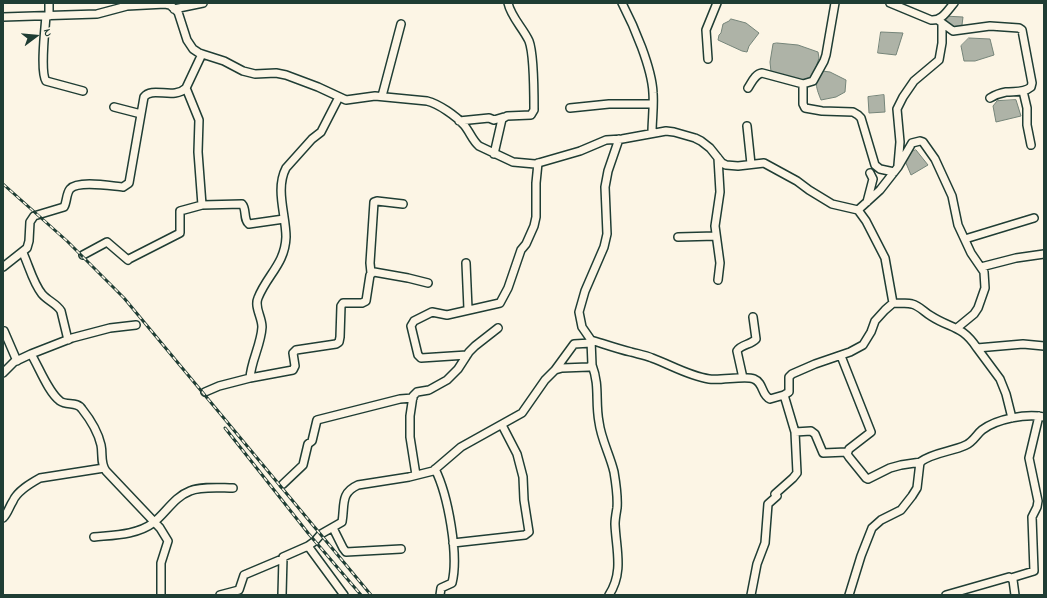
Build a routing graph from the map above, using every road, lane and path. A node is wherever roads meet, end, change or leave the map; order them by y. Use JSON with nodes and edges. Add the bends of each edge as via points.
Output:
{"nodes":[{"id":1,"x":49,"y":3,"type":"edge"},
{"id":2,"x":203,"y":3,"type":"edge"},
{"id":3,"x":508,"y":3,"type":"edge"},
{"id":4,"x":622,"y":3,"type":"edge"},
{"id":5,"x":717,"y":3,"type":"edge"},
{"id":6,"x":835,"y":3,"type":"edge"},
{"id":7,"x":890,"y":3,"type":"edge"},
{"id":8,"x":954,"y":3,"type":"edge"},
{"id":9,"x":174,"y":9,"type":"junction"},
{"id":10,"x":47,"y":16,"type":"junction"},
{"id":11,"x":3,"y":17,"type":"edge"},
{"id":12,"x":940,"y":21,"type":"junction"},
{"id":13,"x":401,"y":24,"type":"dead end"},
{"id":14,"x":202,"y":54,"type":"junction"},
{"id":15,"x":708,"y":59,"type":"dead end"},
{"id":16,"x":803,"y":84,"type":"junction"},
{"id":17,"x":186,"y":88,"type":"junction"},
{"id":18,"x":748,"y":88,"type":"dead end"},
{"id":19,"x":83,"y":91,"type":"dead end"},
{"id":20,"x":1023,"y":92,"type":"junction"},
{"id":21,"x":382,"y":96,"type":"junction"},
{"id":22,"x":339,"y":97,"type":"junction"},
{"id":23,"x":990,"y":98,"type":"dead end"},
{"id":24,"x":653,"y":104,"type":"junction"},
{"id":25,"x":114,"y":107,"type":"dead end"},
{"id":26,"x":570,"y":108,"type":"dead end"},
{"id":27,"x":141,"y":114,"type":"junction"},
{"id":28,"x":504,"y":117,"type":"junction"},
{"id":29,"x":459,"y":121,"type":"junction"},
{"id":30,"x":746,"y":126,"type":"dead end"},
{"id":31,"x":652,"y":133,"type":"junction"},
{"id":32,"x":619,"y":139,"type":"junction"},
{"id":33,"x":1032,"y":145,"type":"dead end"},
{"id":34,"x":494,"y":154,"type":"junction"},
{"id":35,"x":718,"y":158,"type":"junction"},
{"id":36,"x":538,"y":163,"type":"junction"},
{"id":37,"x":751,"y":164,"type":"junction"},
{"id":38,"x":896,"y":169,"type":"junction"},
{"id":39,"x":870,"y":173,"type":"dead end"},
{"id":40,"x":867,"y":202,"type":"junction"},
{"id":41,"x":403,"y":204,"type":"dead end"},
{"id":42,"x":202,"y":205,"type":"junction"},
{"id":43,"x":858,"y":210,"type":"junction"},
{"id":44,"x":1034,"y":218,"type":"dead end"},
{"id":45,"x":284,"y":219,"type":"junction"},
{"id":46,"x":716,"y":236,"type":"junction"},
{"id":47,"x":678,"y":237,"type":"dead end"},
{"id":48,"x":965,"y":239,"type":"junction"},
{"id":49,"x":23,"y":253,"type":"junction"},
{"id":50,"x":83,"y":254,"type":"dead end"},
{"id":51,"x":1044,"y":254,"type":"edge"},
{"id":52,"x":466,"y":264,"type":"dead end"},
{"id":53,"x":3,"y":267,"type":"edge"},
{"id":54,"x":981,"y":267,"type":"junction"},
{"id":55,"x":371,"y":273,"type":"junction"},
{"id":56,"x":718,"y":280,"type":"dead end"},
{"id":57,"x":428,"y":283,"type":"dead end"},
{"id":58,"x":893,"y":303,"type":"junction"},
{"id":59,"x":468,"y":309,"type":"junction"},
{"id":60,"x":753,"y":317,"type":"dead end"},
{"id":61,"x":136,"y":325,"type":"dead end"},
{"id":62,"x":498,"y":328,"type":"dead end"},
{"id":63,"x":961,"y":330,"type":"junction"},
{"id":64,"x":4,"y":331,"type":"edge"},
{"id":65,"x":68,"y":340,"type":"junction"},
{"id":66,"x":591,"y":341,"type":"junction"},
{"id":67,"x":1044,"y":346,"type":"edge"},
{"id":68,"x":977,"y":348,"type":"junction"},
{"id":69,"x":32,"y":354,"type":"junction"},
{"id":70,"x":467,"y":355,"type":"junction"},
{"id":71,"x":841,"y":356,"type":"junction"},
{"id":72,"x":3,"y":361,"type":"edge"},
{"id":73,"x":17,"y":361,"type":"junction"},
{"id":74,"x":592,"y":365,"type":"junction"},
{"id":75,"x":555,"y":370,"type":"junction"},
{"id":76,"x":5,"y":371,"type":"edge"},
{"id":77,"x":250,"y":378,"type":"junction"},
{"id":78,"x":743,"y":378,"type":"junction"},
{"id":79,"x":205,"y":392,"type":"dead end"},
{"id":80,"x":784,"y":396,"type":"junction"},
{"id":81,"x":412,"y":398,"type":"junction"},
{"id":82,"x":1042,"y":416,"type":"edge"},
{"id":83,"x":1012,"y":418,"type":"junction"},
{"id":84,"x":504,"y":428,"type":"junction"},
{"id":85,"x":795,"y":432,"type":"junction"},
{"id":86,"x":848,"y":454,"type":"junction"},
{"id":87,"x":921,"y":462,"type":"junction"},
{"id":88,"x":104,"y":468,"type":"junction"},
{"id":89,"x":436,"y":472,"type":"junction"},
{"id":90,"x":416,"y":475,"type":"junction"},
{"id":91,"x":283,"y":484,"type":"dead end"},
{"id":92,"x":233,"y":488,"type":"dead end"},
{"id":93,"x":3,"y":518,"type":"edge"},
{"id":94,"x":154,"y":522,"type":"junction"},
{"id":95,"x":333,"y":528,"type":"junction"},
{"id":96,"x":94,"y":537,"type":"dead end"},
{"id":97,"x":453,"y":543,"type":"junction"},
{"id":98,"x":308,"y":546,"type":"junction"},
{"id":99,"x":401,"y":549,"type":"dead end"},
{"id":100,"x":282,"y":559,"type":"junction"},
{"id":101,"x":1011,"y":578,"type":"junction"},
{"id":102,"x":161,"y":595,"type":"edge"},
{"id":103,"x":220,"y":595,"type":"edge"},
{"id":104,"x":282,"y":595,"type":"edge"},
{"id":105,"x":344,"y":595,"type":"edge"},
{"id":106,"x":440,"y":595,"type":"edge"},
{"id":107,"x":609,"y":595,"type":"edge"},
{"id":108,"x":751,"y":595,"type":"edge"},
{"id":109,"x":849,"y":595,"type":"edge"},
{"id":110,"x":946,"y":595,"type":"edge"},
{"id":111,"x":1015,"y":595,"type":"edge"}],
"edges":[{"from":1,"to":10,"type":"street"},
{"from":2,"to":9,"type":"street"},
{"from":3,"to":28,"type":"street","via":[[530,44],[534,110],[531,115]]},
{"from":4,"to":24,"type":"street","via":[[648,69]]},
{"from":5,"to":15,"type":"street","via":[[706,30]]},
{"from":6,"to":16,"type":"street","via":[[824,61],[813,81]]},
{"from":7,"to":12,"type":"street","via":[[931,20]]},
{"from":8,"to":12,"type":"street"},
{"from":9,"to":10,"type":"street","via":[[165,4],[149,4],[127,6],[97,14]]},
{"from":9,"to":14,"type":"street","via":[[178,12],[190,46]]},
{"from":10,"to":11,"type":"street"},
{"from":10,"to":19,"type":"street","via":[[44,78]]},
{"from":12,"to":20,"type":"street","via":[[953,31],[990,26],[1021,29],[1032,83],[1031,87]]},
{"from":12,"to":38,"type":"street","via":[[942,43],[939,60],[914,81],[897,109],[900,142]]},
{"from":13,"to":21,"type":"street"},
{"from":14,"to":17,"type":"street"},
{"from":14,"to":22,"type":"street","via":[[249,73],[286,75]]},
{"from":16,"to":18,"type":"street","via":[[762,73],[756,76]]},
{"from":16,"to":38,"type":"street","via":[[805,108],[853,112],[858,115],[875,165],[880,169]]},
{"from":17,"to":27,"type":"street","via":[[179,93],[146,94]]},
{"from":17,"to":42,"type":"street","via":[[199,120],[198,152]]},
{"from":20,"to":23,"type":"street","via":[[1005,92]]},
{"from":20,"to":33,"type":"street"},
{"from":21,"to":22,"type":"street","via":[[353,100]]},
{"from":21,"to":29,"type":"street","via":[[434,103]]},
{"from":22,"to":45,"type":"street","via":[[322,132],[312,139],[284,172],[281,180]]},
{"from":24,"to":26,"type":"street","via":[[609,104]]},
{"from":24,"to":31,"type":"street"},
{"from":25,"to":27,"type":"street"},
{"from":27,"to":49,"type":"street","via":[[129,183],[123,187],[74,185],[68,193],[64,207],[34,216],[30,222],[27,248]]},
{"from":28,"to":29,"type":"street","via":[[494,120],[489,118]]},
{"from":28,"to":34,"type":"street"},
{"from":29,"to":34,"type":"street","via":[[474,142]]},
{"from":30,"to":37,"type":"street"},
{"from":31,"to":32,"type":"street"},
{"from":31,"to":35,"type":"street","via":[[666,131],[695,138],[710,148]]},
{"from":32,"to":36,"type":"street","via":[[606,140],[580,151]]},
{"from":32,"to":66,"type":"street","via":[[608,171],[607,234],[585,291],[580,312],[582,328]]},
{"from":34,"to":36,"type":"street","via":[[513,162]]},
{"from":35,"to":37,"type":"street","via":[[726,165]]},
{"from":35,"to":46,"type":"street","via":[[720,192]]},
{"from":36,"to":59,"type":"street","via":[[534,226],[521,250],[508,288],[500,303]]},
{"from":37,"to":43,"type":"street","via":[[767,164],[832,204]]},
{"from":38,"to":40,"type":"street"},
{"from":38,"to":48,"type":"street","via":[[912,143],[923,142],[935,159],[952,196],[956,219]]},
{"from":39,"to":40,"type":"street","via":[[873,179]]},
{"from":40,"to":43,"type":"street"},
{"from":41,"to":55,"type":"street","via":[[374,202]]},
{"from":42,"to":45,"type":"street","via":[[242,204],[249,224]]},
{"from":42,"to":50,"type":"street","via":[[180,211],[180,233],[128,260],[107,242]]},
{"from":43,"to":58,"type":"street","via":[[885,258]]},
{"from":44,"to":48,"type":"street"},
{"from":45,"to":77,"type":"street","via":[[284,252],[257,301],[262,327]]},
{"from":46,"to":47,"type":"street"},
{"from":46,"to":56,"type":"street","via":[[720,263]]},
{"from":48,"to":54,"type":"street"},
{"from":49,"to":53,"type":"street"},
{"from":49,"to":65,"type":"street","via":[[40,290],[61,311]]},
{"from":51,"to":54,"type":"street"},
{"from":52,"to":59,"type":"street"},
{"from":54,"to":63,"type":"street","via":[[985,288],[978,308]]},
{"from":55,"to":57,"type":"street"},
{"from":55,"to":77,"type":"street","via":[[365,302],[343,303],[341,306],[339,342],[294,351],[293,370]]},
{"from":58,"to":63,"type":"street","via":[[912,304],[935,319]]},
{"from":58,"to":71,"type":"street","via":[[875,321],[863,345]]},
{"from":59,"to":70,"type":"street","via":[[447,315],[432,312],[414,321],[411,326],[421,358]]},
{"from":60,"to":78,"type":"street","via":[[756,340],[737,351]]},
{"from":61,"to":65,"type":"street","via":[[85,334]]},
{"from":62,"to":70,"type":"street","via":[[480,340]]},
{"from":63,"to":68,"type":"street"},
{"from":64,"to":73,"type":"street"},
{"from":65,"to":69,"type":"street"},
{"from":66,"to":74,"type":"street"},
{"from":66,"to":75,"type":"street","via":[[574,344]]},
{"from":66,"to":78,"type":"street","via":[[653,358],[700,377]]},
{"from":67,"to":68,"type":"street"},
{"from":68,"to":83,"type":"street","via":[[1000,380]]},
{"from":69,"to":73,"type":"street"},
{"from":69,"to":88,"type":"street","via":[[57,398],[63,403],[77,404],[82,409],[100,443]]},
{"from":70,"to":81,"type":"street","via":[[447,380],[429,390],[417,392]]},
{"from":71,"to":80,"type":"street","via":[[792,374],[789,377],[789,392]]},
{"from":71,"to":86,"type":"street","via":[[871,432]]},
{"from":72,"to":76,"type":"street"},
{"from":73,"to":76,"type":"street"},
{"from":74,"to":75,"type":"street"},
{"from":74,"to":107,"type":"street","via":[[598,386],[598,421],[617,490],[615,522],[619,562],[614,587]]},
{"from":75,"to":84,"type":"street","via":[[522,413]]},
{"from":77,"to":79,"type":"street"},
{"from":78,"to":80,"type":"street","via":[[749,377],[758,381],[770,399]]},
{"from":80,"to":85,"type":"street"},
{"from":81,"to":90,"type":"street","via":[[410,437]]},
{"from":81,"to":91,"type":"street","via":[[318,420],[303,465]]},
{"from":82,"to":83,"type":"street"},
{"from":82,"to":101,"type":"street","via":[[1029,458],[1038,501],[1032,517],[1034,571]]},
{"from":83,"to":87,"type":"street","via":[[984,429],[966,445],[936,454]]},
{"from":84,"to":89,"type":"street","via":[[461,448]]},
{"from":84,"to":97,"type":"street","via":[[517,454],[524,477],[524,500],[529,532],[525,535]]},
{"from":85,"to":86,"type":"street","via":[[811,431],[815,434],[823,453]]},
{"from":85,"to":108,"type":"street","via":[[797,472],[768,504],[765,543],[757,564]]},
{"from":86,"to":87,"type":"street","via":[[868,480],[890,468]]},
{"from":87,"to":109,"type":"street","via":[[917,488],[912,496],[901,510],[880,520],[872,528]]},
{"from":88,"to":93,"type":"street","via":[[40,478],[13,499]]},
{"from":88,"to":94,"type":"street"},
{"from":89,"to":90,"type":"street"},
{"from":89,"to":97,"type":"street","via":[[449,515]]},
{"from":90,"to":95,"type":"street","via":[[351,488],[345,495],[342,522]]},
{"from":92,"to":94,"type":"street","via":[[189,491],[176,499]]},
{"from":94,"to":96,"type":"street","via":[[130,532]]},
{"from":94,"to":102,"type":"street","via":[[168,541],[161,563]]},
{"from":95,"to":98,"type":"street","via":[[321,534]]},
{"from":95,"to":99,"type":"street","via":[[346,552]]},
{"from":97,"to":106,"type":"street","via":[[453,579],[450,585],[442,588]]},
{"from":98,"to":100,"type":"street","via":[[287,554]]},
{"from":98,"to":105,"type":"street"},
{"from":100,"to":103,"type":"street","via":[[244,575],[239,590]]},
{"from":100,"to":104,"type":"street"},
{"from":101,"to":110,"type":"street"},
{"from":101,"to":111,"type":"street"}]}
